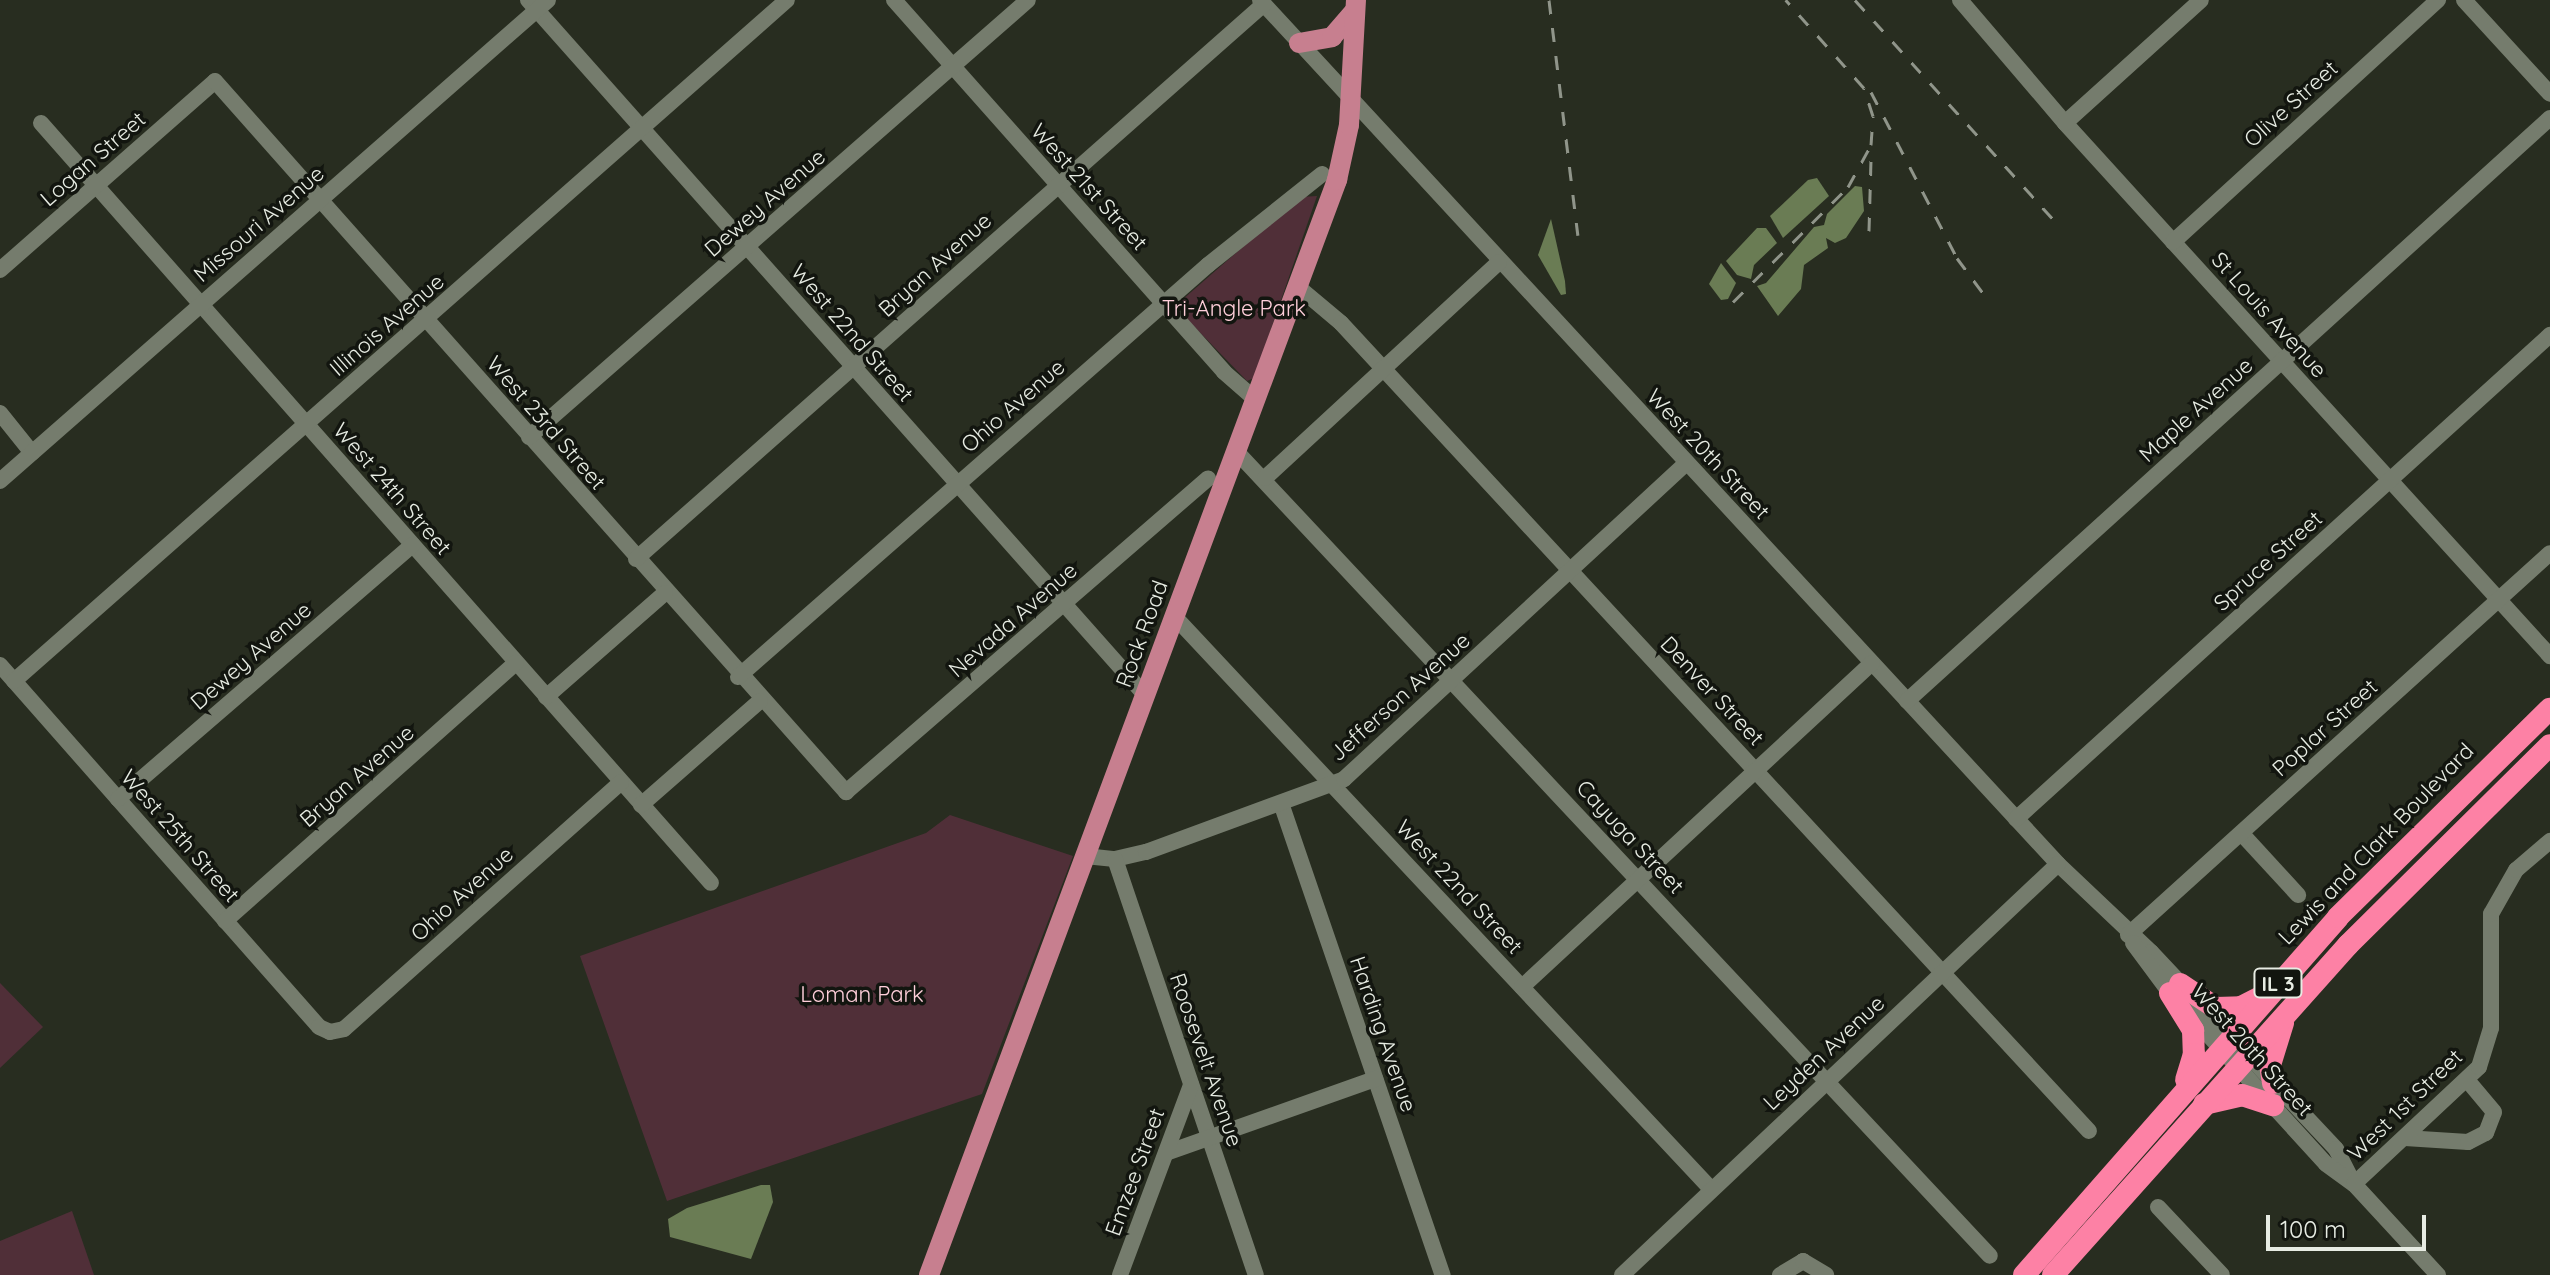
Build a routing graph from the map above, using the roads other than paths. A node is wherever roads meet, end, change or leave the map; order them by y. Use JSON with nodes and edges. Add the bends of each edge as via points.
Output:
{"nodes":[{"id":1,"x":787,"y":0,"type":"edge"},
{"id":2,"x":894,"y":0,"type":"edge"},
{"id":3,"x":1028,"y":0,"type":"edge"},
{"id":4,"x":2201,"y":0,"type":"edge"},
{"id":5,"x":2438,"y":0,"type":"edge"},
{"id":6,"x":2464,"y":0,"type":"edge"},
{"id":7,"x":1959,"y":1,"type":"edge"},
{"id":8,"x":1262,"y":2,"type":"edge"},
{"id":9,"x":537,"y":3,"type":"edge"},
{"id":10,"x":1356,"y":6,"type":"edge"},
{"id":11,"x":1299,"y":43,"type":"junction"},
{"id":12,"x":953,"y":68,"type":"junction"},
{"id":13,"x":215,"y":81,"type":"joint"},
{"id":14,"x":2550,"y":94,"type":"edge"},
{"id":15,"x":1351,"y":101,"type":"junction"},
{"id":16,"x":2550,"y":118,"type":"edge"},
{"id":17,"x":41,"y":123,"type":"dead end"},
{"id":18,"x":2065,"y":123,"type":"junction"},
{"id":19,"x":642,"y":129,"type":"junction"},
{"id":20,"x":1322,"y":174,"type":"dead end"},
{"id":21,"x":97,"y":185,"type":"junction"},
{"id":22,"x":1057,"y":185,"type":"junction"},
{"id":23,"x":320,"y":200,"type":"junction"},
{"id":24,"x":2173,"y":242,"type":"junction"},
{"id":25,"x":748,"y":248,"type":"junction"},
{"id":26,"x":1499,"y":262,"type":"junction"},
{"id":27,"x":0,"y":270,"type":"edge"},
{"id":28,"x":1297,"y":286,"type":"junction"},
{"id":29,"x":1163,"y":304,"type":"junction"},
{"id":30,"x":201,"y":305,"type":"junction"},
{"id":31,"x":426,"y":319,"type":"junction"},
{"id":32,"x":2550,"y":335,"type":"edge"},
{"id":33,"x":2282,"y":361,"type":"junction"},
{"id":34,"x":852,"y":367,"type":"junction"},
{"id":35,"x":1383,"y":369,"type":"junction"},
{"id":36,"x":1255,"y":399,"type":"junction"},
{"id":37,"x":0,"y":413,"type":"edge"},
{"id":38,"x":307,"y":425,"type":"junction"},
{"id":39,"x":529,"y":437,"type":"junction"},
{"id":40,"x":1235,"y":450,"type":"junction"},
{"id":41,"x":32,"y":453,"type":"junction"},
{"id":42,"x":1686,"y":463,"type":"junction"},
{"id":43,"x":1208,"y":478,"type":"dead end"},
{"id":44,"x":1265,"y":478,"type":"junction"},
{"id":45,"x":0,"y":481,"type":"edge"},
{"id":46,"x":2390,"y":481,"type":"junction"},
{"id":47,"x":957,"y":485,"type":"junction"},
{"id":48,"x":412,"y":545,"type":"junction"},
{"id":49,"x":2550,"y":553,"type":"edge"},
{"id":50,"x":636,"y":559,"type":"junction"},
{"id":51,"x":1570,"y":571,"type":"junction"},
{"id":52,"x":665,"y":593,"type":"junction"},
{"id":53,"x":2498,"y":600,"type":"junction"},
{"id":54,"x":1063,"y":605,"type":"junction"},
{"id":55,"x":1174,"y":616,"type":"junction"},
{"id":56,"x":2550,"y":656,"type":"edge"},
{"id":57,"x":516,"y":663,"type":"junction"},
{"id":58,"x":1872,"y":663,"type":"junction"},
{"id":59,"x":0,"y":665,"type":"edge"},
{"id":60,"x":738,"y":677,"type":"junction"},
{"id":61,"x":1454,"y":680,"type":"junction"},
{"id":62,"x":14,"y":681,"type":"junction"},
{"id":63,"x":1145,"y":695,"type":"junction"},
{"id":64,"x":546,"y":697,"type":"junction"},
{"id":65,"x":760,"y":701,"type":"junction"},
{"id":66,"x":1907,"y":701,"type":"junction"},
{"id":67,"x":2550,"y":709,"type":"edge"},
{"id":68,"x":2550,"y":745,"type":"edge"},
{"id":69,"x":1757,"y":772,"type":"junction"},
{"id":70,"x":621,"y":782,"type":"junction"},
{"id":71,"x":1334,"y":785,"type":"junction"},
{"id":72,"x":846,"y":792,"type":"joint"},
{"id":73,"x":118,"y":799,"type":"junction"},
{"id":74,"x":641,"y":805,"type":"junction"},
{"id":75,"x":1282,"y":806,"type":"junction"},
{"id":76,"x":2016,"y":819,"type":"junction"},
{"id":77,"x":2242,"y":834,"type":"junction"},
{"id":78,"x":2550,"y":841,"type":"edge"},
{"id":79,"x":1085,"y":856,"type":"junction"},
{"id":80,"x":1115,"y":859,"type":"junction"},
{"id":81,"x":2058,"y":864,"type":"junction"},
{"id":82,"x":1639,"y":880,"type":"junction"},
{"id":83,"x":711,"y":883,"type":"dead end"},
{"id":84,"x":2298,"y":895,"type":"dead end"},
{"id":85,"x":225,"y":921,"type":"junction"},
{"id":86,"x":2128,"y":935,"type":"junction"},
{"id":87,"x":1942,"y":973,"type":"junction"},
{"id":88,"x":1522,"y":987,"type":"junction"},
{"id":89,"x":2175,"y":988,"type":"junction"},
{"id":90,"x":2272,"y":990,"type":"junction"},
{"id":91,"x":2291,"y":1007,"type":"junction"},
{"id":92,"x":330,"y":1032,"type":"joint"},
{"id":93,"x":2225,"y":1042,"type":"junction"},
{"id":94,"x":2242,"y":1061,"type":"junction"},
{"id":95,"x":1375,"y":1079,"type":"junction"},
{"id":96,"x":1826,"y":1081,"type":"junction"},
{"id":97,"x":2468,"y":1081,"type":"junction"},
{"id":98,"x":1191,"y":1085,"type":"junction"},
{"id":99,"x":2181,"y":1092,"type":"junction"},
{"id":100,"x":2273,"y":1094,"type":"junction"},
{"id":101,"x":2203,"y":1105,"type":"junction"},
{"id":102,"x":2089,"y":1131,"type":"dead end"},
{"id":103,"x":1209,"y":1138,"type":"junction"},
{"id":104,"x":2405,"y":1138,"type":"junction"},
{"id":105,"x":1166,"y":1153,"type":"junction"},
{"id":106,"x":2354,"y":1184,"type":"junction"},
{"id":107,"x":1711,"y":1189,"type":"junction"},
{"id":108,"x":2158,"y":1207,"type":"dead end"},
{"id":109,"x":1990,"y":1256,"type":"dead end"},
{"id":110,"x":2430,"y":1272,"type":"edge"},
{"id":111,"x":929,"y":1275,"type":"edge"},
{"id":112,"x":1120,"y":1275,"type":"edge"},
{"id":113,"x":1256,"y":1275,"type":"edge"},
{"id":114,"x":1443,"y":1275,"type":"edge"},
{"id":115,"x":1622,"y":1275,"type":"edge"},
{"id":116,"x":1780,"y":1275,"type":"edge"},
{"id":117,"x":1826,"y":1275,"type":"edge"},
{"id":118,"x":2024,"y":1275,"type":"edge"},
{"id":119,"x":2053,"y":1275,"type":"edge"},
{"id":120,"x":2222,"y":1275,"type":"edge"}],
"edges":[{"from":1,"to":19,"type":"street","name":"Illinois Avenue"},
{"from":2,"to":12,"type":"street","name":"West 21st Street"},
{"from":3,"to":12,"type":"street","name":"Dewey Avenue"},
{"from":4,"to":18,"type":"street"},
{"from":5,"to":24,"type":"street","name":"Olive Street"},
{"from":6,"to":14,"type":"street"},
{"from":7,"to":18,"type":"street","name":"St Louis Avenue"},
{"from":8,"to":11,"type":"street","name":"West 20th Street"},
{"from":8,"to":22,"type":"street","name":"Bryan Avenue"},
{"from":9,"to":19,"type":"street","name":"West 22nd Street"},
{"from":9,"to":23,"type":"street","name":"Missouri Avenue"},
{"from":10,"to":11,"type":"main road","via":[[1332,37]]},
{"from":10,"to":15,"type":"main road","name":"Rock Road"},
{"from":11,"to":15,"type":"street","name":"West 20th Street"},
{"from":12,"to":22,"type":"street","name":"West 21st Street"},
{"from":12,"to":25,"type":"street","name":"Dewey Avenue"},
{"from":13,"to":21,"type":"street","name":"Logan Street"},
{"from":13,"to":23,"type":"street","name":"West 23rd Street"},
{"from":15,"to":26,"type":"street","name":"West 20th Street"},
{"from":15,"to":28,"type":"main road","name":"Rock Road","via":[[1337,180]]},
{"from":16,"to":33,"type":"street","name":"Maple Avenue"},
{"from":17,"to":21,"type":"street","name":"West 24th Street"},
{"from":18,"to":24,"type":"street","name":"St Louis Avenue"},
{"from":19,"to":25,"type":"street","name":"West 22nd Street"},
{"from":19,"to":31,"type":"street","name":"Illinois Avenue"},
{"from":20,"to":29,"type":"street","name":"Ohio Avenue","via":[[1280,203]]},
{"from":21,"to":27,"type":"street","name":"Logan Street"},
{"from":21,"to":30,"type":"street","name":"West 24th Street"},
{"from":22,"to":29,"type":"street","name":"West 21st Street"},
{"from":22,"to":34,"type":"street","name":"Bryan Avenue"},
{"from":23,"to":30,"type":"street","name":"Missouri Avenue"},
{"from":23,"to":31,"type":"street","name":"West 23rd Street"},
{"from":24,"to":33,"type":"street","name":"St Louis Avenue"},
{"from":25,"to":34,"type":"street","name":"West 22nd Street"},
{"from":25,"to":39,"type":"street","name":"Dewey Avenue"},
{"from":26,"to":35,"type":"street"},
{"from":26,"to":42,"type":"street","name":"West 20th Street"},
{"from":28,"to":35,"type":"street","name":"Denver Street","via":[[1314,296]]},
{"from":28,"to":36,"type":"main road","name":"Rock Road"},
{"from":29,"to":36,"type":"street","name":"West 21st Street"},
{"from":29,"to":47,"type":"street","name":"Ohio Avenue"},
{"from":30,"to":38,"type":"street","name":"West 24th Street"},
{"from":30,"to":41,"type":"street","name":"Missouri Avenue"},
{"from":31,"to":38,"type":"street","name":"Illinois Avenue"},
{"from":31,"to":39,"type":"street","name":"West 23rd Street"},
{"from":32,"to":46,"type":"street","name":"Spruce Street"},
{"from":33,"to":46,"type":"street","name":"St Louis Avenue"},
{"from":33,"to":66,"type":"street","name":"Maple Avenue"},
{"from":34,"to":47,"type":"street","name":"West 22nd Street"},
{"from":34,"to":50,"type":"street","name":"Bryan Avenue"},
{"from":35,"to":44,"type":"street"},
{"from":35,"to":51,"type":"street","name":"Denver Street"},
{"from":36,"to":40,"type":"main road","name":"Rock Road"},
{"from":37,"to":41,"type":"street"},
{"from":38,"to":48,"type":"street","name":"West 24th Street"},
{"from":38,"to":62,"type":"street","name":"Illinois Avenue"},
{"from":39,"to":50,"type":"street","name":"West 23rd Street"},
{"from":40,"to":44,"type":"street","name":"Cayuga Street"},
{"from":40,"to":55,"type":"main road","name":"Rock Road"},
{"from":41,"to":45,"type":"street","name":"Missouri Avenue"},
{"from":42,"to":51,"type":"street","name":"Jefferson Avenue"},
{"from":42,"to":58,"type":"street","name":"West 20th Street"},
{"from":43,"to":54,"type":"street","name":"Nevada Avenue"},
{"from":44,"to":61,"type":"street","name":"Cayuga Street"},
{"from":46,"to":53,"type":"street","name":"St Louis Avenue"},
{"from":46,"to":76,"type":"street","name":"Spruce Street"},
{"from":47,"to":54,"type":"street","name":"West 22nd Street"},
{"from":47,"to":60,"type":"street","name":"Ohio Avenue"},
{"from":48,"to":57,"type":"street","name":"West 24th Street"},
{"from":48,"to":73,"type":"street","name":"Dewey Avenue"},
{"from":49,"to":53,"type":"street","name":"Poplar Street"},
{"from":50,"to":52,"type":"street","name":"West 23rd Street"},
{"from":51,"to":61,"type":"street","name":"Jefferson Avenue"},
{"from":51,"to":69,"type":"street","name":"Denver Street"},
{"from":52,"to":60,"type":"street","name":"West 23rd Street"},
{"from":52,"to":64,"type":"street"},
{"from":53,"to":56,"type":"street","name":"St Louis Avenue"},
{"from":53,"to":77,"type":"street","name":"Poplar Street"},
{"from":54,"to":63,"type":"street","name":"West 22nd Street"},
{"from":54,"to":72,"type":"street","name":"Nevada Avenue"},
{"from":55,"to":63,"type":"main road","name":"Rock Road"},
{"from":55,"to":71,"type":"street","name":"West 22nd Street"},
{"from":57,"to":64,"type":"street","name":"West 24th Street"},
{"from":57,"to":85,"type":"street","name":"Bryan Avenue"},
{"from":58,"to":66,"type":"street","name":"West 20th Street"},
{"from":58,"to":69,"type":"street"},
{"from":59,"to":62,"type":"street","name":"West 25th Street"},
{"from":60,"to":65,"type":"street","name":"West 23rd Street"},
{"from":61,"to":71,"type":"street","name":"Jefferson Avenue"},
{"from":61,"to":82,"type":"street","name":"Cayuga Street"},
{"from":62,"to":73,"type":"street","name":"West 25th Street"},
{"from":63,"to":79,"type":"main road","name":"Rock Road"},
{"from":64,"to":70,"type":"street","name":"West 24th Street"},
{"from":65,"to":72,"type":"street","name":"West 23rd Street"},
{"from":65,"to":74,"type":"street"},
{"from":66,"to":76,"type":"street","name":"West 20th Street"},
{"from":67,"to":90,"type":"highway","name":"Lewis and Clark Boulevard","number":"IL 3","via":[[2392,860]]},
{"from":68,"to":91,"type":"highway","number":"IL 3"},
{"from":69,"to":82,"type":"street"},
{"from":69,"to":87,"type":"street","name":"Denver Street"},
{"from":70,"to":74,"type":"street","name":"West 24th Street"},
{"from":70,"to":92,"type":"street","name":"Ohio Avenue","via":[[344,1029]]},
{"from":71,"to":75,"type":"street","name":"Jefferson Avenue"},
{"from":71,"to":88,"type":"street","name":"West 22nd Street"},
{"from":73,"to":85,"type":"street","name":"West 25th Street"},
{"from":74,"to":83,"type":"street","name":"West 24th Street"},
{"from":75,"to":80,"type":"street","name":"Jefferson Avenue"},
{"from":75,"to":95,"type":"street","name":"Harding Avenue"},
{"from":76,"to":81,"type":"street","name":"West 20th Street"},
{"from":77,"to":84,"type":"street"},
{"from":77,"to":86,"type":"street","name":"Poplar Street"},
{"from":78,"to":97,"type":"street","name":"West 1st Street","via":[[2516,870],[2496,900],[2489,930],[2489,1041]]},
{"from":79,"to":80,"type":"street","name":"Jefferson Avenue"},
{"from":79,"to":111,"type":"main road","name":"Rock Road"},
{"from":80,"to":98,"type":"street","name":"Roosevelt Avenue"},
{"from":81,"to":86,"type":"street","name":"West 20th Street"},
{"from":81,"to":87,"type":"street","name":"Leyden Avenue"},
{"from":82,"to":88,"type":"street"},
{"from":82,"to":96,"type":"street","name":"Cayuga Street"},
{"from":85,"to":92,"type":"street","name":"West 25th Street","via":[[319,1027]]},
{"from":86,"to":89,"type":"street","name":"West 20th Street"},
{"from":87,"to":96,"type":"street","name":"Leyden Avenue"},
{"from":87,"to":102,"type":"street","name":"Denver Street"},
{"from":88,"to":107,"type":"street","name":"West 22nd Street"},
{"from":89,"to":90,"type":"highway","via":[[2229,1010]]},
{"from":89,"to":93,"type":"street","name":"West 20th Street"},
{"from":89,"to":99,"type":"highway","via":[[2195,1042]]},
{"from":90,"to":93,"type":"highway","name":"Lewis and Clark Boulevard","number":"IL 3"},
{"from":91,"to":94,"type":"highway","number":"IL 3"},
{"from":91,"to":100,"type":"highway","via":[[2274,1044]]},
{"from":93,"to":94,"type":"street","name":"West 20th Street"},
{"from":93,"to":99,"type":"highway","name":"Lewis and Clark Boulevard","number":"IL 3"},
{"from":94,"to":100,"type":"street","name":"West 20th Street"},
{"from":94,"to":101,"type":"highway","number":"IL 3"},
{"from":95,"to":103,"type":"street"},
{"from":95,"to":114,"type":"street","name":"Harding Avenue"},
{"from":96,"to":107,"type":"street","name":"Leyden Avenue"},
{"from":96,"to":109,"type":"street","name":"Cayuga Street"},
{"from":97,"to":104,"type":"street","name":"West 1st Street"},
{"from":97,"to":104,"type":"street","via":[[2494,1112],[2486,1133],[2468,1142]]},
{"from":98,"to":103,"type":"street","name":"Roosevelt Avenue"},
{"from":98,"to":105,"type":"street","name":"Emzee Street"},
{"from":99,"to":118,"type":"highway","name":"Lewis and Clark Boulevard","number":"IL 3"},
{"from":100,"to":101,"type":"highway"},
{"from":100,"to":106,"type":"street","name":"West 20th Street","via":[[2326,1164]]},
{"from":101,"to":119,"type":"highway","number":"IL 3"},
{"from":103,"to":105,"type":"street"},
{"from":103,"to":113,"type":"street","name":"Roosevelt Avenue"},
{"from":104,"to":106,"type":"street","name":"West 1st Street"},
{"from":105,"to":112,"type":"street","name":"Emzee Street"},
{"from":106,"to":110,"type":"street","name":"West 20th Street"},
{"from":107,"to":115,"type":"street","name":"Leyden Avenue"},
{"from":108,"to":120,"type":"street"},
{"from":116,"to":117,"type":"street","via":[[1803,1261]]}]}
